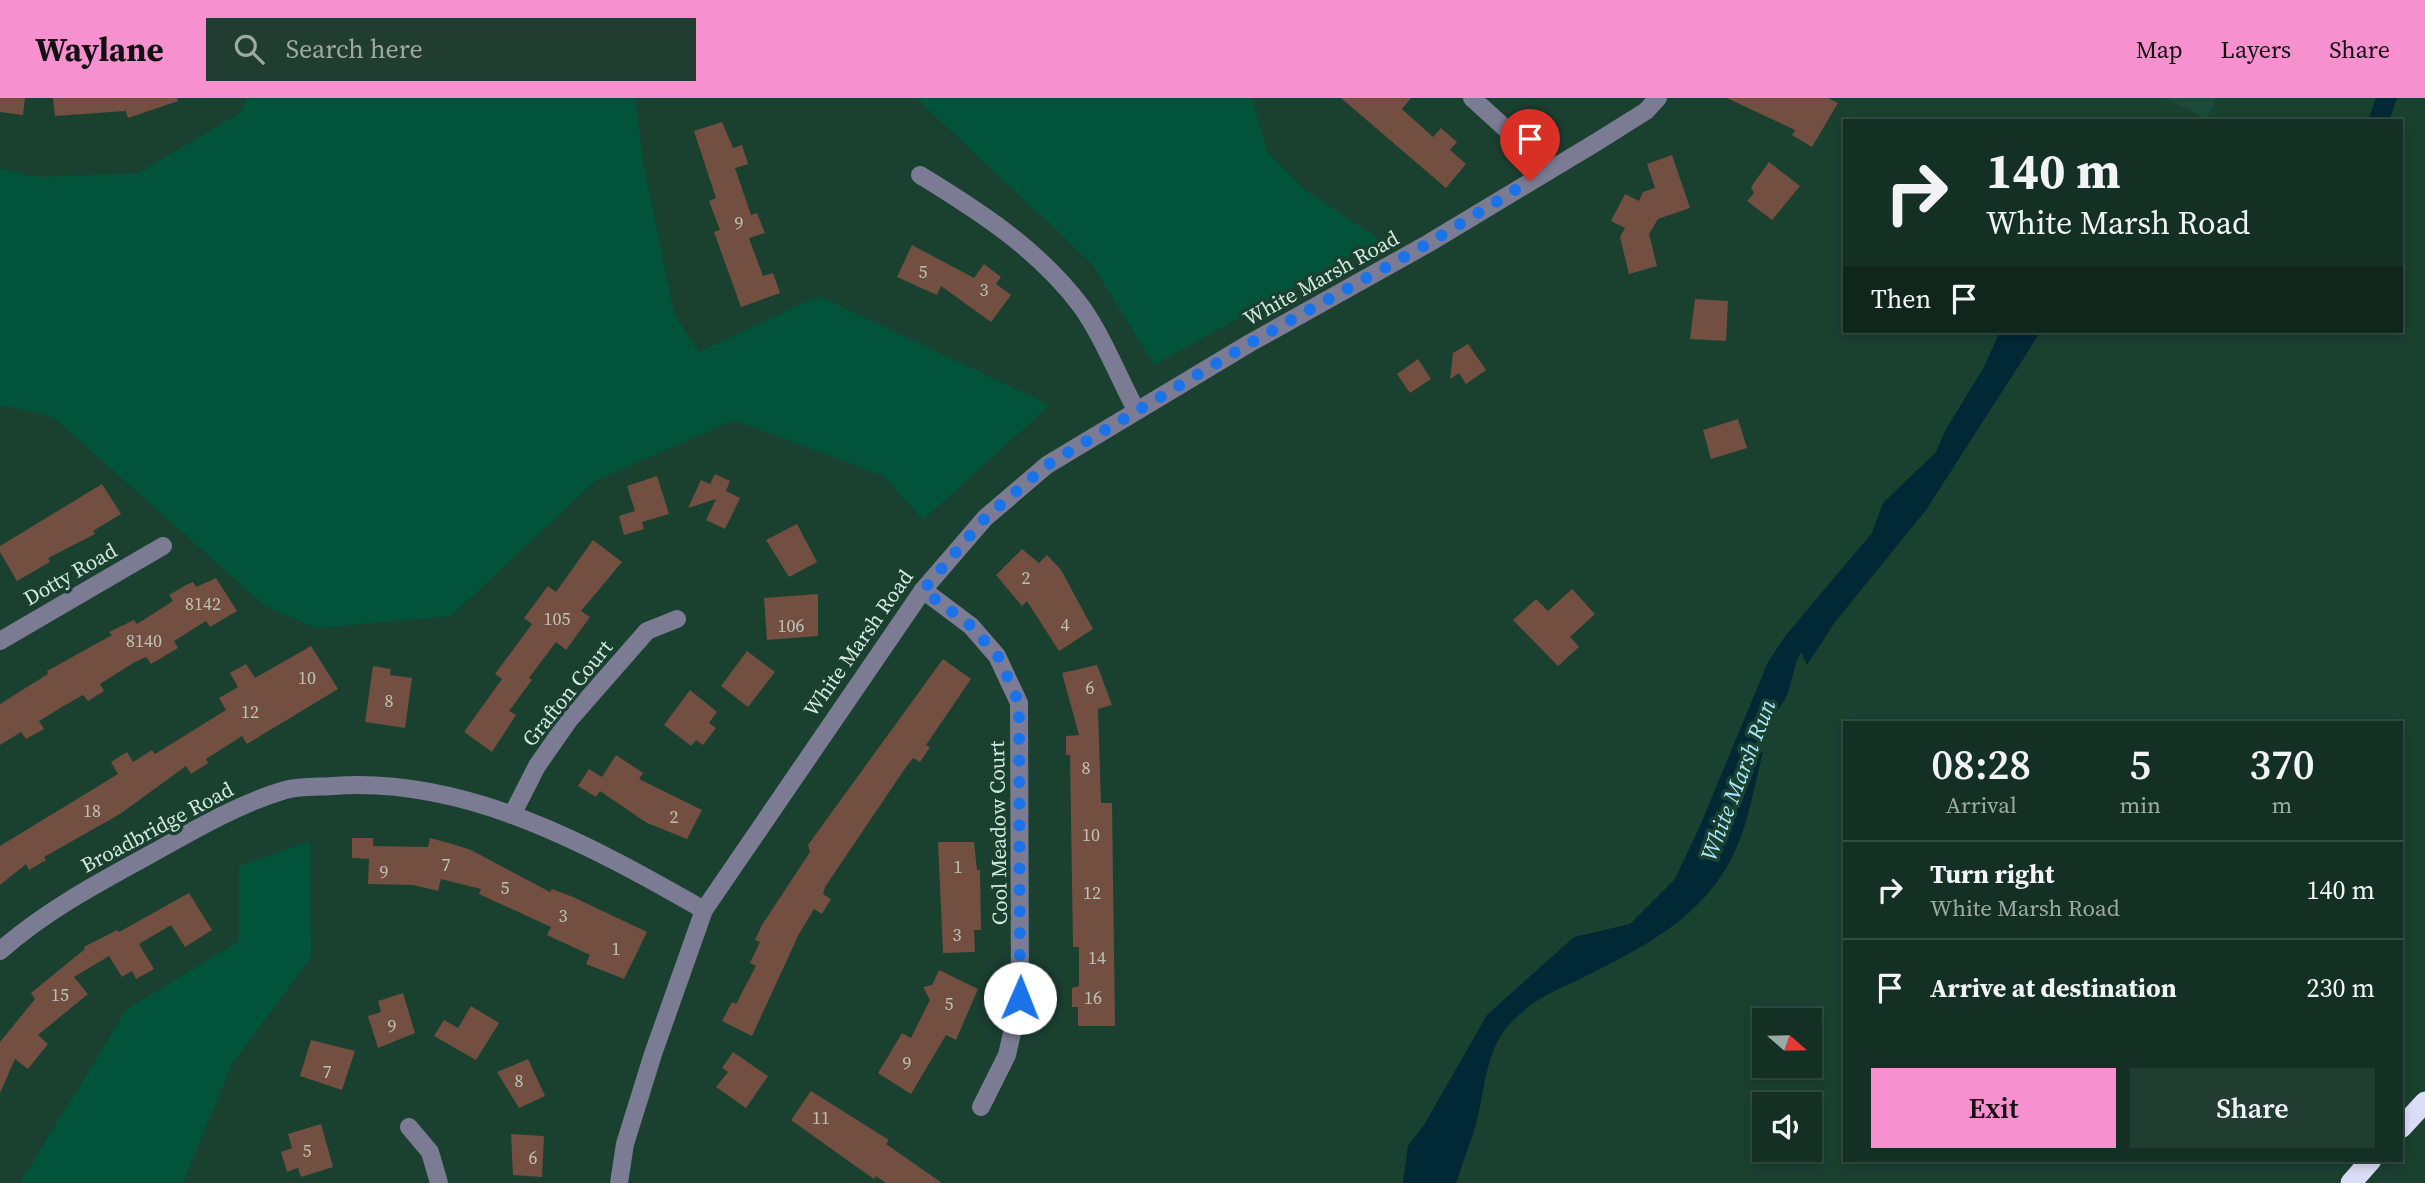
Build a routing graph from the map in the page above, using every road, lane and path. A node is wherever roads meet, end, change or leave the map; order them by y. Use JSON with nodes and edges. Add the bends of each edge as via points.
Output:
{"nodes":[{"id":1,"x":1472,"y":98,"type":"edge"},
{"id":2,"x":1658,"y":98,"type":"edge"},
{"id":3,"x":1550,"y":169,"type":"junction"},
{"id":4,"x":920,"y":174,"type":"dead end"},
{"id":5,"x":1136,"y":410,"type":"junction"},
{"id":6,"x":163,"y":546,"type":"dead end"},
{"id":7,"x":923,"y":590,"type":"junction"},
{"id":8,"x":677,"y":619,"type":"dead end"},
{"id":9,"x":0,"y":641,"type":"edge"},
{"id":10,"x":512,"y":815,"type":"junction"},
{"id":11,"x":704,"y":910,"type":"junction"},
{"id":12,"x":0,"y":951,"type":"edge"},
{"id":13,"x":2425,"y":1102,"type":"edge"},
{"id":14,"x":981,"y":1107,"type":"dead end"},
{"id":15,"x":2403,"y":1126,"type":"edge"},
{"id":16,"x":409,"y":1127,"type":"dead end"},
{"id":17,"x":2369,"y":1162,"type":"edge"},
{"id":18,"x":439,"y":1183,"type":"edge"},
{"id":19,"x":619,"y":1183,"type":"edge"},
{"id":20,"x":2351,"y":1183,"type":"edge"}],
"edges":[{"from":1,"to":3,"type":"street"},
{"from":2,"to":3,"type":"street","name":"White Marsh Road","via":[[1646,111]]},
{"from":3,"to":5,"type":"street","name":"White Marsh Road"},
{"from":4,"to":5,"type":"street","via":[[980,212],[1041,261],[1082,307]]},
{"from":5,"to":7,"type":"street","name":"White Marsh Road","via":[[1047,465],[1012,493],[953,552]]},
{"from":6,"to":9,"type":"street","name":"Dotty Road"},
{"from":7,"to":11,"type":"street","name":"White Marsh Road"},
{"from":7,"to":14,"type":"street","name":"Cool Meadow Court","via":[[971,626],[998,656],[1019,703],[1020,998],[1007,1055]]},
{"from":8,"to":10,"type":"street","name":"Grafton Court","via":[[647,631],[569,720],[537,766]]},
{"from":10,"to":11,"type":"street","name":"Broadbridge Road","via":[[645,876]]},
{"from":10,"to":12,"type":"street","name":"Broadbridge Road","via":[[493,806],[390,784],[287,789],[222,815],[102,881],[30,925]]},
{"from":11,"to":19,"type":"street","name":"White Marsh Road","via":[[625,1144]]},
{"from":13,"to":15,"type":"highway"},
{"from":16,"to":18,"type":"street","via":[[430,1152]]},
{"from":17,"to":20,"type":"highway"}]}
